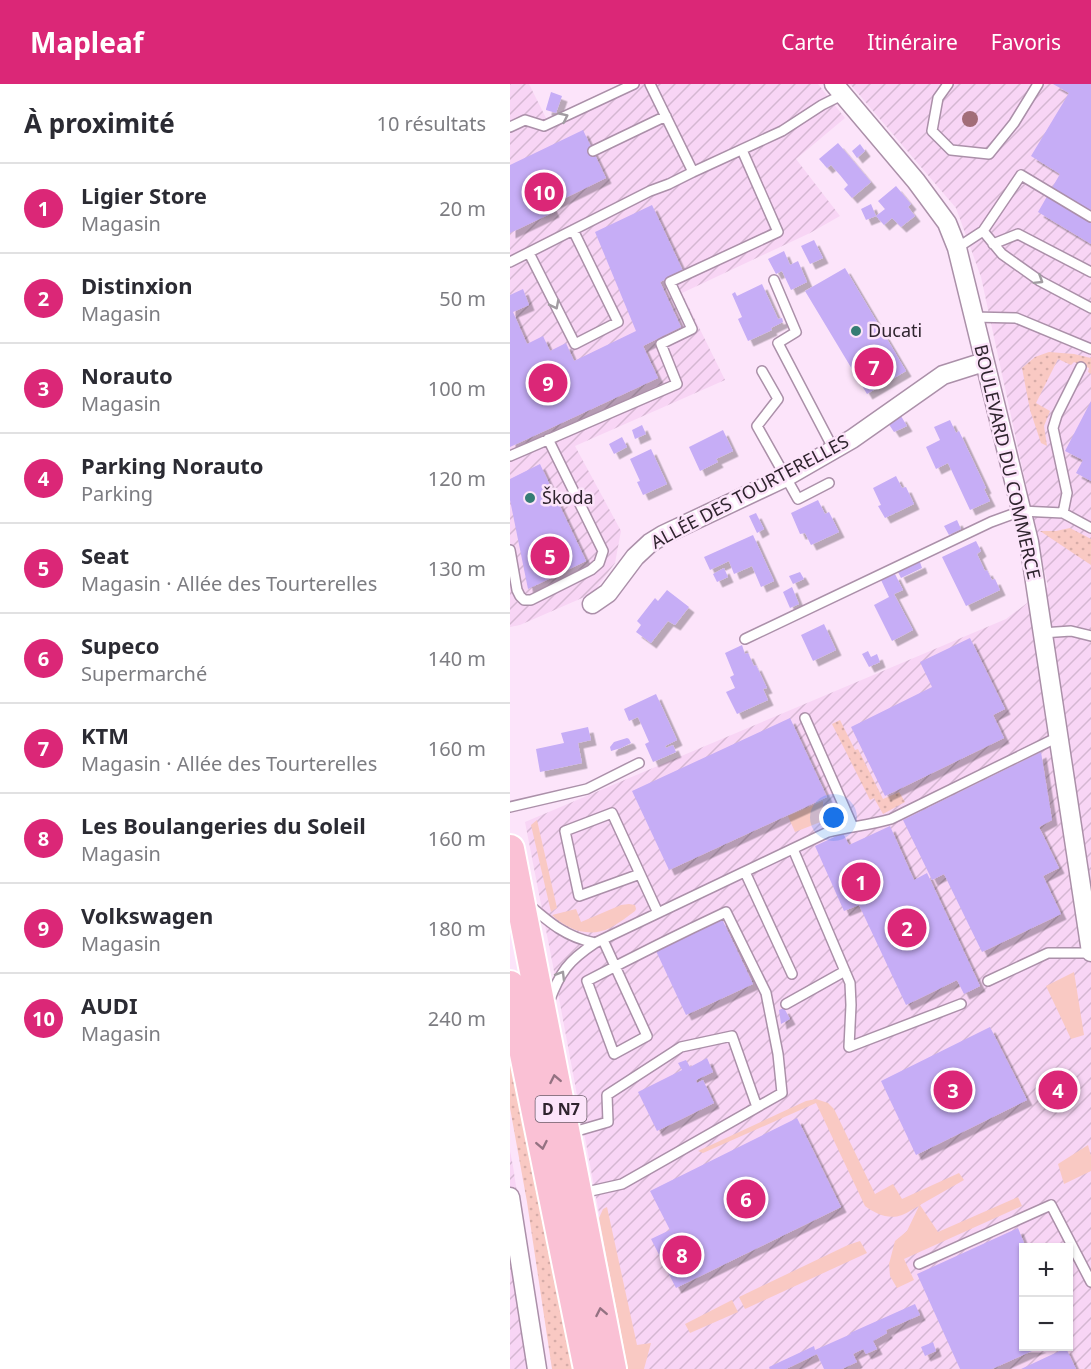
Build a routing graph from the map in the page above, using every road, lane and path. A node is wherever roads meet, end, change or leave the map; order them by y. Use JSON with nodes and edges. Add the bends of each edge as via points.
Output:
{"nodes":[{"id":1,"x":633,"y":84,"type":"edge"},
{"id":2,"x":650,"y":84,"type":"edge"},
{"id":3,"x":948,"y":84,"type":"edge"},
{"id":4,"x":1038,"y":84,"type":"edge"},
{"id":5,"x":838,"y":89,"type":"edge"},
{"id":6,"x":666,"y":116,"type":"junction"},
{"id":7,"x":510,"y":127,"type":"edge"},
{"id":8,"x":742,"y":150,"type":"junction"},
{"id":9,"x":593,"y":151,"type":"dead end"},
{"id":10,"x":693,"y":172,"type":"junction"},
{"id":11,"x":1091,"y":217,"type":"edge"},
{"id":12,"x":573,"y":230,"type":"junction"},
{"id":13,"x":983,"y":231,"type":"junction"},
{"id":14,"x":993,"y":244,"type":"junction"},
{"id":15,"x":957,"y":248,"type":"junction"},
{"id":16,"x":529,"y":253,"type":"junction"},
{"id":17,"x":510,"y":262,"type":"edge"},
{"id":18,"x":1091,"y":272,"type":"edge"},
{"id":19,"x":774,"y":280,"type":"dead end"},
{"id":20,"x":1091,"y":308,"type":"edge"},
{"id":21,"x":973,"y":317,"type":"junction"},
{"id":22,"x":1091,"y":349,"type":"edge"},
{"id":23,"x":984,"y":362,"type":"junction"},
{"id":24,"x":1080,"y":367,"type":"dead end"},
{"id":25,"x":762,"y":371,"type":"dead end"},
{"id":26,"x":548,"y":439,"type":"junction"},
{"id":27,"x":834,"y":450,"type":"junction"},
{"id":28,"x":510,"y":456,"type":"edge"},
{"id":29,"x":786,"y":477,"type":"junction"},
{"id":30,"x":829,"y":483,"type":"dead end"},
{"id":31,"x":1021,"y":511,"type":"junction"},
{"id":32,"x":1063,"y":513,"type":"junction"},
{"id":33,"x":1091,"y":528,"type":"edge"},
{"id":34,"x":510,"y":550,"type":"edge"},
{"id":35,"x":592,"y":604,"type":"dead end"},
{"id":36,"x":1042,"y":633,"type":"junction"},
{"id":37,"x":1091,"y":636,"type":"edge"},
{"id":38,"x":745,"y":639,"type":"dead end"},
{"id":39,"x":805,"y":718,"type":"dead end"},
{"id":40,"x":1058,"y":737,"type":"junction"},
{"id":41,"x":639,"y":763,"type":"dead end"},
{"id":42,"x":510,"y":807,"type":"edge"},
{"id":43,"x":853,"y":827,"type":"junction"},
{"id":44,"x":510,"y":849,"type":"edge"},
{"id":45,"x":793,"y":849,"type":"junction"},
{"id":46,"x":745,"y":872,"type":"junction"},
{"id":47,"x":639,"y":874,"type":"junction"},
{"id":48,"x":519,"y":897,"type":"junction"},
{"id":49,"x":658,"y":914,"type":"junction"},
{"id":50,"x":599,"y":941,"type":"junction"},
{"id":51,"x":1091,"y":952,"type":"edge"},
{"id":52,"x":615,"y":966,"type":"junction"},
{"id":53,"x":845,"y":971,"type":"junction"},
{"id":54,"x":792,"y":974,"type":"dead end"},
{"id":55,"x":987,"y":981,"type":"dead end"},
{"id":56,"x":510,"y":985,"type":"edge"},
{"id":57,"x":786,"y":1004,"type":"dead end"},
{"id":58,"x":961,"y":1004,"type":"dead end"},
{"id":59,"x":543,"y":1019,"type":"junction"},
{"id":60,"x":757,"y":1107,"type":"junction"},
{"id":61,"x":566,"y":1134,"type":"junction"},
{"id":62,"x":578,"y":1194,"type":"junction"},
{"id":63,"x":510,"y":1197,"type":"edge"},
{"id":64,"x":919,"y":1264,"type":"dead end"},
{"id":65,"x":1091,"y":1282,"type":"edge"},
{"id":66,"x":537,"y":1369,"type":"edge"},
{"id":67,"x":588,"y":1369,"type":"edge"},
{"id":68,"x":612,"y":1369,"type":"edge"}],
"edges":[{"from":7,"to":1,"type":"lane","one_way":true,"via":[[525,120],[544,126]]},
{"from":2,"to":6,"type":"lane"},
{"from":3,"to":4,"type":"lane","via":[[938,98],[932,131],[951,150],[989,154]]},
{"from":5,"to":8,"type":"lane","via":[[782,131]]},
{"from":5,"to":15,"type":"street","name":"BOULEVARD DU COMMERCE","via":[[916,181],[947,224]]},
{"from":6,"to":9,"type":"lane"},
{"from":6,"to":10,"type":"lane"},
{"from":8,"to":10,"type":"lane"},
{"from":8,"to":26,"type":"lane","via":[[778,232],[670,282],[692,329],[661,344],[677,384]]},
{"from":10,"to":12,"type":"lane"},
{"from":11,"to":13,"type":"lane","via":[[1021,175]]},
{"from":12,"to":16,"type":"lane"},
{"from":16,"to":12,"type":"lane","one_way":true,"via":[[575,344],[610,327],[618,322]]},
{"from":13,"to":14,"type":"lane"},
{"from":13,"to":15,"type":"lane"},
{"from":14,"to":18,"type":"lane","via":[[1018,234]]},
{"from":14,"to":20,"type":"lane","one_way":true,"via":[[1002,255],[1040,281]]},
{"from":15,"to":21,"type":"street","name":"BOULEVARD DU COMMERCE"},
{"from":16,"to":17,"type":"lane"},
{"from":19,"to":27,"type":"lane","via":[[796,332],[778,343]]},
{"from":21,"to":22,"type":"lane","via":[[1016,318]]},
{"from":21,"to":23,"type":"street","name":"BOULEVARD DU COMMERCE"},
{"from":23,"to":27,"type":"street","name":"ALLÉE DES TOURTERELLES","via":[[944,375]]},
{"from":23,"to":31,"type":"street","name":"BOULEVARD DU COMMERCE"},
{"from":24,"to":32,"type":"lane","via":[[1053,428],[1067,493]]},
{"from":25,"to":29,"type":"lane","via":[[778,399],[757,426]]},
{"from":26,"to":28,"type":"lane"},
{"from":26,"to":34,"type":"lane","via":[[603,551],[599,563],[531,600],[524,600],[517,590]]},
{"from":27,"to":29,"type":"street","name":"ALLÉE DES TOURTERELLES"},
{"from":29,"to":30,"type":"lane","via":[[798,499]]},
{"from":29,"to":35,"type":"street","name":"ALLÉE DES TOURTERELLES","via":[[656,539],[634,556],[608,593]]},
{"from":31,"to":32,"type":"lane"},
{"from":31,"to":36,"type":"street","name":"BOULEVARD DU COMMERCE"},
{"from":31,"to":38,"type":"lane"},
{"from":32,"to":33,"type":"lane"},
{"from":36,"to":37,"type":"lane","via":[[1071,631]]},
{"from":36,"to":40,"type":"street","name":"BOULEVARD DU COMMERCE"},
{"from":39,"to":43,"type":"lane"},
{"from":40,"to":43,"type":"lane","via":[[891,819]]},
{"from":40,"to":51,"type":"street","name":"BOULEVARD DU COMMERCE"},
{"from":41,"to":42,"type":"lane","via":[[587,789]]},
{"from":43,"to":45,"type":"lane","via":[[828,832]]},
{"from":44,"to":48,"type":"main road","number":"D N7"},
{"from":45,"to":46,"type":"lane"},
{"from":45,"to":53,"type":"lane"},
{"from":46,"to":49,"type":"lane"},
{"from":46,"to":54,"type":"lane"},
{"from":47,"to":47,"type":"lane","via":[[612,813],[565,831],[579,896]]},
{"from":47,"to":49,"type":"lane"},
{"from":48,"to":50,"type":"lane","via":[[564,933],[580,940]]},
{"from":48,"to":59,"type":"main road","number":"D N7"},
{"from":49,"to":50,"type":"lane"},
{"from":50,"to":52,"type":"lane"},
{"from":59,"to":50,"type":"lane","one_way":true,"via":[[566,967]]},
{"from":51,"to":55,"type":"lane","via":[[1048,953]]},
{"from":52,"to":52,"type":"lane","via":[[647,1036],[614,1054],[587,981]]},
{"from":52,"to":60,"type":"lane","via":[[726,912],[766,993],[778,1054],[782,1093]]},
{"from":53,"to":57,"type":"lane"},
{"from":53,"to":58,"type":"lane","via":[[850,983],[849,1047]]},
{"from":56,"to":67,"type":"main road","number":"D N7","one_way":true},
{"from":61,"to":59,"type":"main road","number":"D N7","one_way":true},
{"from":60,"to":61,"type":"lane","via":[[732,1036],[681,1047],[607,1095],[608,1122]]},
{"from":60,"to":62,"type":"lane","via":[[622,1184]]},
{"from":61,"to":62,"type":"main road","number":"D N7"},
{"from":68,"to":62,"type":"main road","number":"D N7","one_way":true},
{"from":63,"to":66,"type":"street"},
{"from":64,"to":65,"type":"lane","via":[[1051,1205]]}]}
